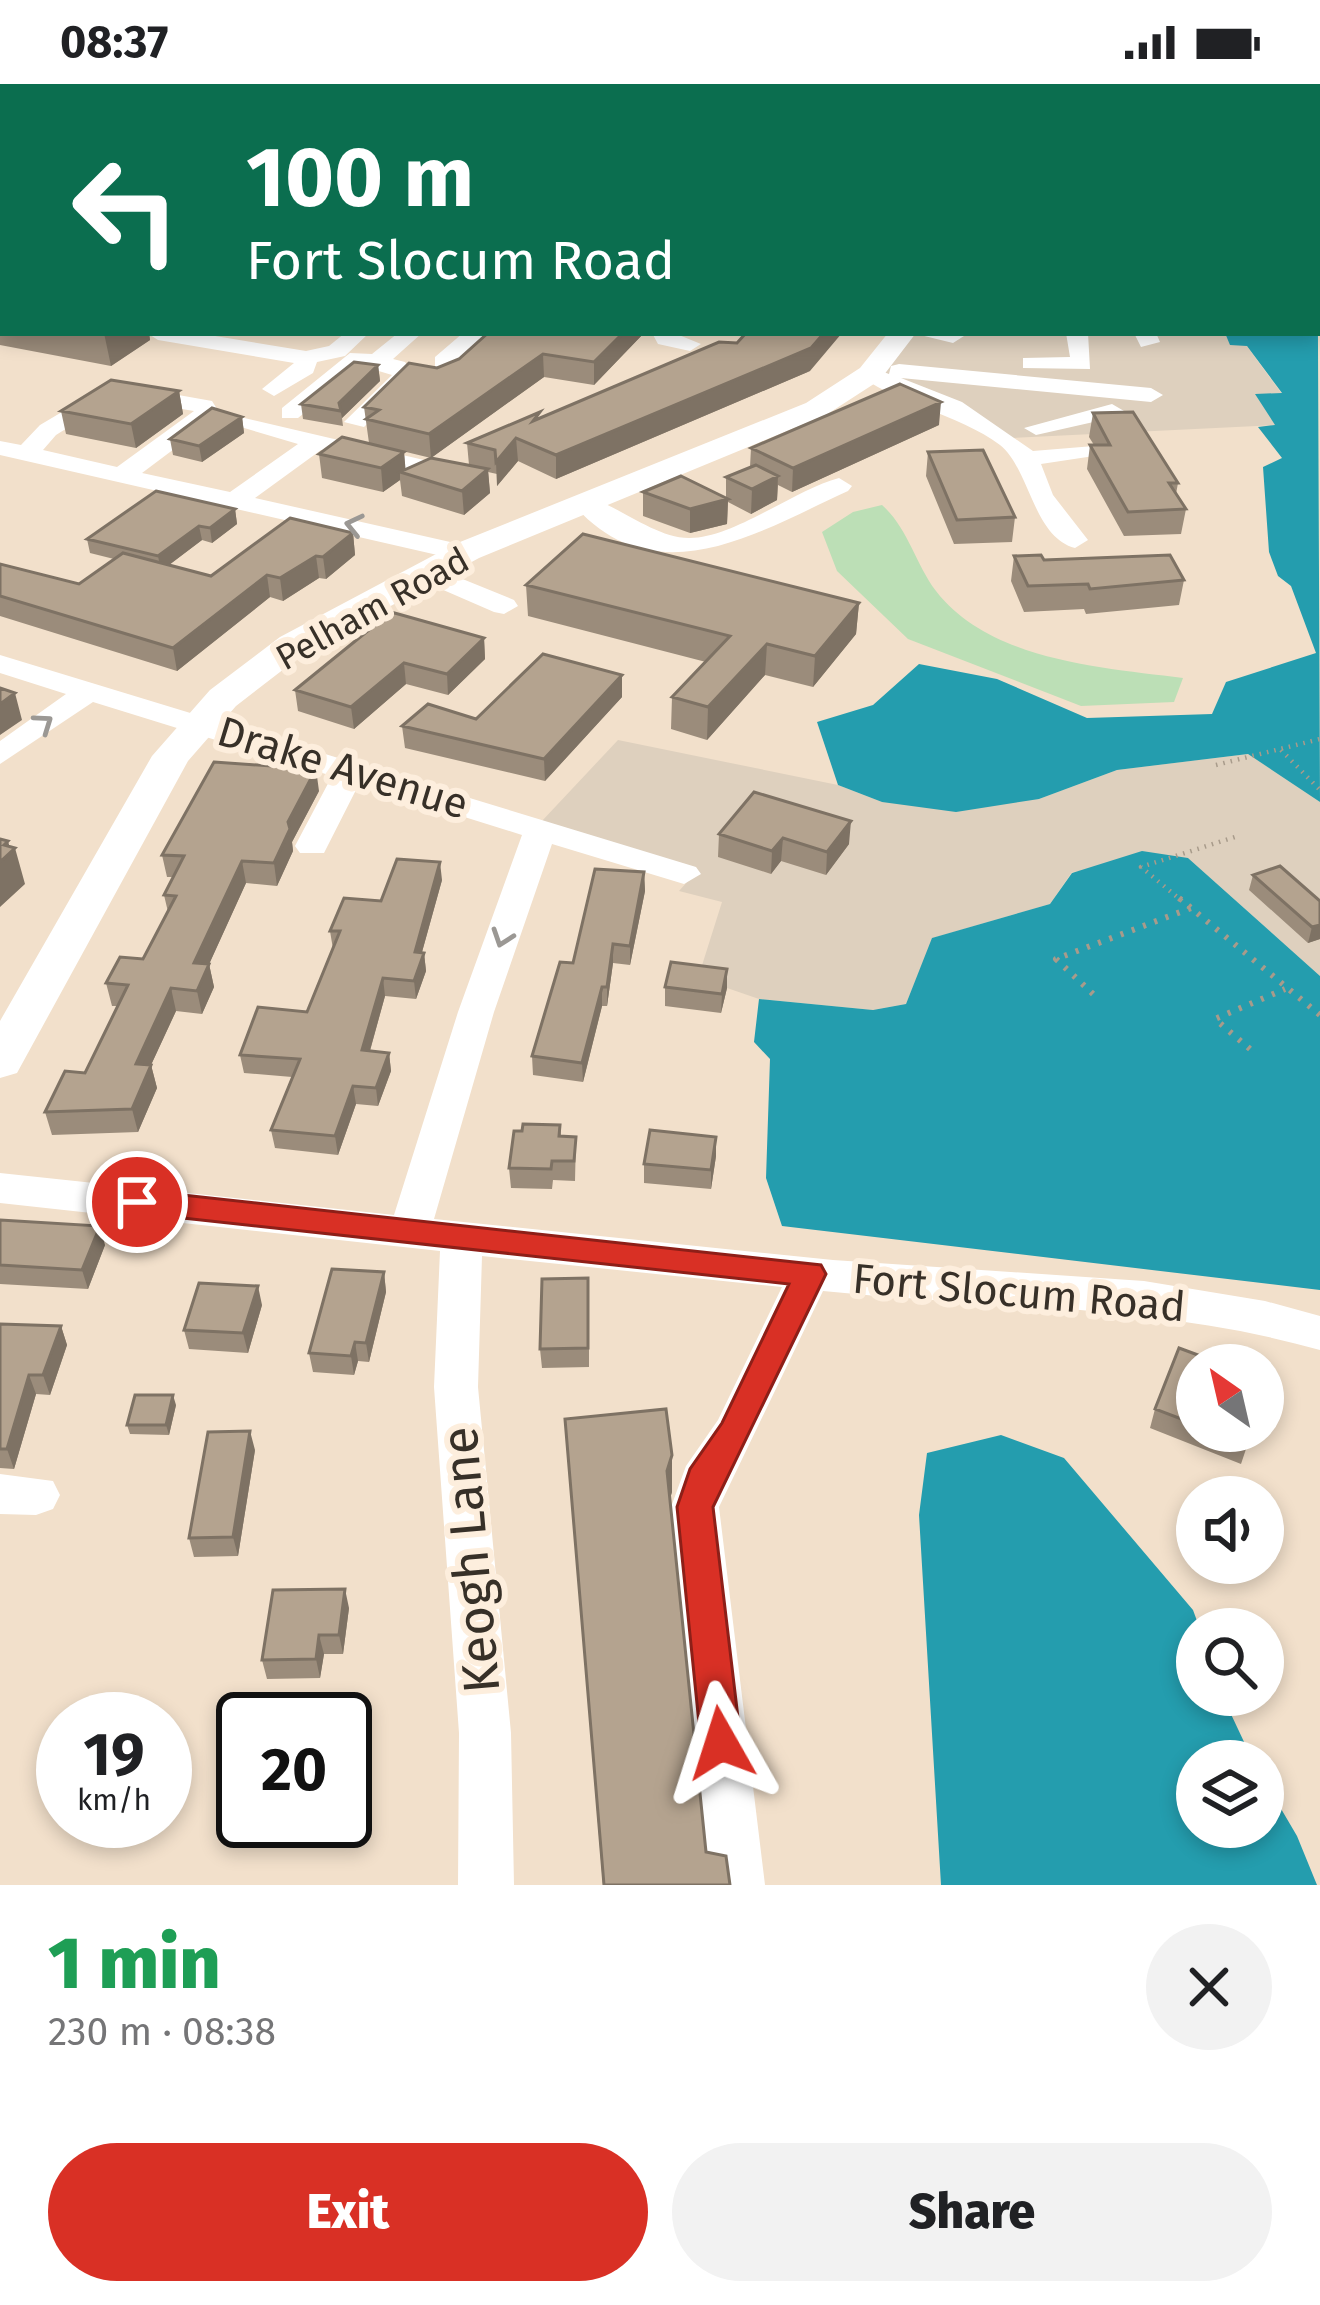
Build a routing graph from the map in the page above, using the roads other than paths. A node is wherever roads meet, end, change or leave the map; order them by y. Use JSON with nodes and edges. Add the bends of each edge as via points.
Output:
{"nodes":[{"id":1,"x":179,"y":336,"type":"edge"},
{"id":2,"x":353,"y":336,"type":"edge"},
{"id":3,"x":406,"y":336,"type":"edge"},
{"id":4,"x":473,"y":336,"type":"edge"},
{"id":5,"x":664,"y":336,"type":"edge"},
{"id":6,"x":900,"y":336,"type":"edge"},
{"id":7,"x":952,"y":336,"type":"edge"},
{"id":8,"x":1077,"y":336,"type":"edge"},
{"id":9,"x":690,"y":344,"type":"dead end"},
{"id":10,"x":317,"y":356,"type":"junction"},
{"id":11,"x":367,"y":360,"type":"junction"},
{"id":12,"x":945,"y":361,"type":"junction"},
{"id":13,"x":443,"y":362,"type":"edge"},
{"id":14,"x":874,"y":370,"type":"junction"},
{"id":15,"x":274,"y":389,"type":"dead end"},
{"id":16,"x":1039,"y":395,"type":"dead end"},
{"id":17,"x":1151,"y":395,"type":"dead end"},
{"id":18,"x":1112,"y":411,"type":"edge"},
{"id":19,"x":290,"y":413,"type":"dead end"},
{"id":20,"x":225,"y":418,"type":"edge"},
{"id":21,"x":356,"y":422,"type":"dead end"},
{"id":22,"x":1036,"y":428,"type":"junction"},
{"id":23,"x":1002,"y":436,"type":"junction"},
{"id":24,"x":317,"y":442,"type":"junction"},
{"id":25,"x":0,"y":448,"type":"edge"},
{"id":26,"x":1085,"y":451,"type":"dead end"},
{"id":27,"x":27,"y":453,"type":"junction"},
{"id":28,"x":1027,"y":459,"type":"junction"},
{"id":29,"x":124,"y":474,"type":"junction"},
{"id":30,"x":484,"y":482,"type":"edge"},
{"id":31,"x":839,"y":486,"type":"dead end"},
{"id":32,"x":236,"y":499,"type":"junction"},
{"id":33,"x":586,"y":504,"type":"junction"},
{"id":34,"x":1075,"y":540,"type":"dead end"},
{"id":35,"x":468,"y":554,"type":"junction"},
{"id":36,"x":428,"y":573,"type":"junction"},
{"id":37,"x":504,"y":606,"type":"dead end"},
{"id":38,"x":0,"y":664,"type":"edge"},
{"id":39,"x":88,"y":692,"type":"junction"},
{"id":40,"x":194,"y":721,"type":"junction"},
{"id":41,"x":0,"y":755,"type":"edge"},
{"id":42,"x":350,"y":771,"type":"junction"},
{"id":43,"x":541,"y":828,"type":"junction"},
{"id":44,"x":312,"y":846,"type":"dead end"},
{"id":45,"x":684,"y":874,"type":"dead end"},
{"id":46,"x":0,"y":1061,"type":"edge"},
{"id":47,"x":0,"y":1189,"type":"edge"},
{"id":48,"x":411,"y":1228,"type":"junction"},
{"id":49,"x":462,"y":1234,"type":"junction"},
{"id":50,"x":810,"y":1274,"type":"junction"},
{"id":51,"x":1320,"y":1333,"type":"edge"},
{"id":52,"x":486,"y":1885,"type":"edge"},
{"id":53,"x":737,"y":1885,"type":"edge"}],
"edges":[{"from":1,"to":10,"type":"street"},
{"from":2,"to":10,"type":"street"},
{"from":3,"to":11,"type":"street"},
{"from":4,"to":13,"type":"street"},
{"from":5,"to":9,"type":"street"},
{"from":6,"to":14,"type":"main road","name":"Pelham Road"},
{"from":7,"to":12,"type":"street"},
{"from":8,"to":12,"type":"street","via":[[1082,364]]},
{"from":10,"to":11,"type":"street"},
{"from":10,"to":15,"type":"street"},
{"from":11,"to":19,"type":"street"},
{"from":11,"to":21,"type":"street","via":[[404,376]]},
{"from":12,"to":14,"type":"street"},
{"from":14,"to":17,"type":"street"},
{"from":14,"to":23,"type":"street"},
{"from":14,"to":33,"type":"main road","name":"Pelham Road","via":[[816,409]]},
{"from":16,"to":22,"type":"street","via":[[1043,420]]},
{"from":18,"to":22,"type":"street"},
{"from":20,"to":24,"type":"street"},
{"from":22,"to":23,"type":"street"},
{"from":23,"to":28,"type":"street"},
{"from":24,"to":30,"type":"street"},
{"from":24,"to":32,"type":"street"},
{"from":25,"to":27,"type":"street"},
{"from":26,"to":28,"type":"street"},
{"from":27,"to":29,"type":"street"},
{"from":27,"to":29,"type":"street","via":[[107,391],[207,410]]},
{"from":28,"to":34,"type":"street","via":[[1041,496]]},
{"from":29,"to":32,"type":"street"},
{"from":31,"to":33,"type":"street","via":[[706,545],[658,543]]},
{"from":35,"to":32,"type":"street","one_way":true},
{"from":33,"to":35,"type":"main road","name":"Pelham Road"},
{"from":35,"to":36,"type":"main road","name":"Pelham Road"},
{"from":36,"to":37,"type":"street"},
{"from":36,"to":40,"type":"main road","name":"Pelham Road","via":[[313,634]]},
{"from":38,"to":39,"type":"street","name":"Drake Avenue"},
{"from":39,"to":40,"type":"street","name":"Drake Avenue"},
{"from":41,"to":39,"type":"street","one_way":true},
{"from":40,"to":42,"type":"street","name":"Drake Avenue"},
{"from":40,"to":46,"type":"main road","name":"Pelham Road"},
{"from":42,"to":43,"type":"street","name":"Drake Avenue"},
{"from":42,"to":44,"type":"street"},
{"from":43,"to":45,"type":"street","name":"Drake Avenue"},
{"from":43,"to":48,"type":"street","one_way":true},
{"from":47,"to":48,"type":"street","name":"Fort Slocum Road"},
{"from":48,"to":49,"type":"street","name":"Fort Slocum Road"},
{"from":49,"to":50,"type":"street","name":"Fort Slocum Road"},
{"from":49,"to":52,"type":"street","name":"Keogh Lane","via":[[456,1387],[485,1732]]},
{"from":50,"to":51,"type":"street","name":"Fort Slocum Road","via":[[1138,1301],[1248,1314]]},
{"from":50,"to":53,"type":"street","via":[[695,1507]]}]}
